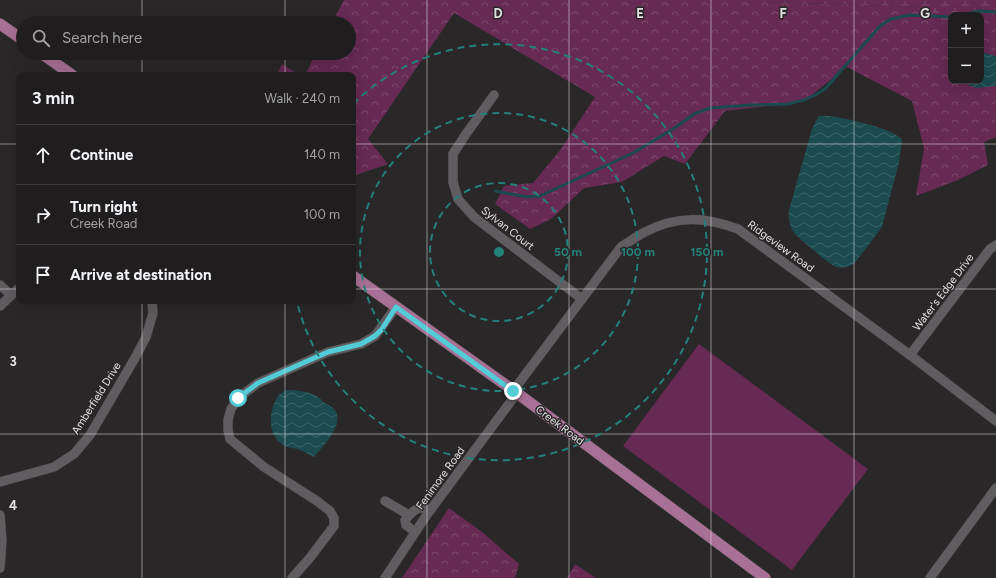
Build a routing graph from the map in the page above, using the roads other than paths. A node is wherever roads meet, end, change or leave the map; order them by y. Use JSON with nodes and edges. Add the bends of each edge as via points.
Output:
{"nodes":[{"id":1,"x":0,"y":24,"type":"edge"},
{"id":2,"x":16,"y":35,"type":"edge"},
{"id":3,"x":51,"y":60,"type":"edge"},
{"id":4,"x":68,"y":72,"type":"edge"},
{"id":5,"x":494,"y":95,"type":"dead end"},
{"id":6,"x":996,"y":245,"type":"edge"},
{"id":7,"x":356,"y":278,"type":"edge"},
{"id":8,"x":0,"y":285,"type":"edge"},
{"id":9,"x":16,"y":291,"type":"edge"},
{"id":10,"x":11,"y":295,"type":"junction"},
{"id":11,"x":582,"y":299,"type":"junction"},
{"id":12,"x":152,"y":304,"type":"edge"},
{"id":13,"x":0,"y":306,"type":"edge"},
{"id":14,"x":396,"y":307,"type":"junction"},
{"id":15,"x":910,"y":355,"type":"junction"},
{"id":16,"x":515,"y":392,"type":"junction"},
{"id":17,"x":996,"y":421,"type":"edge"},
{"id":18,"x":0,"y":482,"type":"edge"},
{"id":19,"x":996,"y":488,"type":"edge"},
{"id":20,"x":385,"y":501,"type":"dead end"},
{"id":21,"x":431,"y":510,"type":"junction"},
{"id":22,"x":0,"y":515,"type":"edge"},
{"id":23,"x":409,"y":516,"type":"junction"},
{"id":24,"x":415,"y":532,"type":"junction"},
{"id":25,"x":0,"y":568,"type":"edge"},
{"id":26,"x":292,"y":578,"type":"edge"},
{"id":27,"x":385,"y":578,"type":"edge"},
{"id":28,"x":765,"y":578,"type":"edge"},
{"id":29,"x":930,"y":578,"type":"edge"}],
"edges":[{"from":1,"to":2,"type":"main road"},
{"from":3,"to":4,"type":"main road"},
{"from":5,"to":11,"type":"street","name":"Sylvan Court","via":[[453,154],[453,182],[458,199],[474,217]]},
{"from":6,"to":15,"type":"street","name":"Water's Edge Drive","via":[[990,249]]},
{"from":7,"to":14,"type":"main road","name":"Creek Road"},
{"from":8,"to":10,"type":"street"},
{"from":9,"to":10,"type":"street"},
{"from":10,"to":13,"type":"street"},
{"from":11,"to":15,"type":"street","name":"Ridgeview Road","via":[[621,247],[644,232],[669,222],[695,219],[718,222],[738,229]]},
{"from":11,"to":16,"type":"street","name":"Ridgeview Road"},
{"from":12,"to":18,"type":"street","name":"Amberfield Drive","via":[[153,313],[146,337],[90,435],[74,454],[54,468]]},
{"from":14,"to":16,"type":"main road","name":"Creek Road"},
{"from":14,"to":26,"type":"street","via":[[375,336],[361,344],[328,352],[258,383],[238,398],[231,409],[228,420],[230,439],[264,467],[317,501],[330,511],[334,518],[334,526]]},
{"from":15,"to":17,"type":"street","name":"Ridgeview Road"},
{"from":16,"to":21,"type":"street","name":"Fenimore Road"},
{"from":16,"to":28,"type":"main road","name":"Creek Road"},
{"from":19,"to":29,"type":"street"},
{"from":20,"to":23,"type":"street"},
{"from":21,"to":23,"type":"street","via":[[418,508]]},
{"from":21,"to":24,"type":"street","name":"Fenimore Road"},
{"from":22,"to":25,"type":"street"},
{"from":23,"to":24,"type":"street","via":[[405,520],[406,525]]},
{"from":24,"to":27,"type":"street","name":"Fenimore Road"}]}
